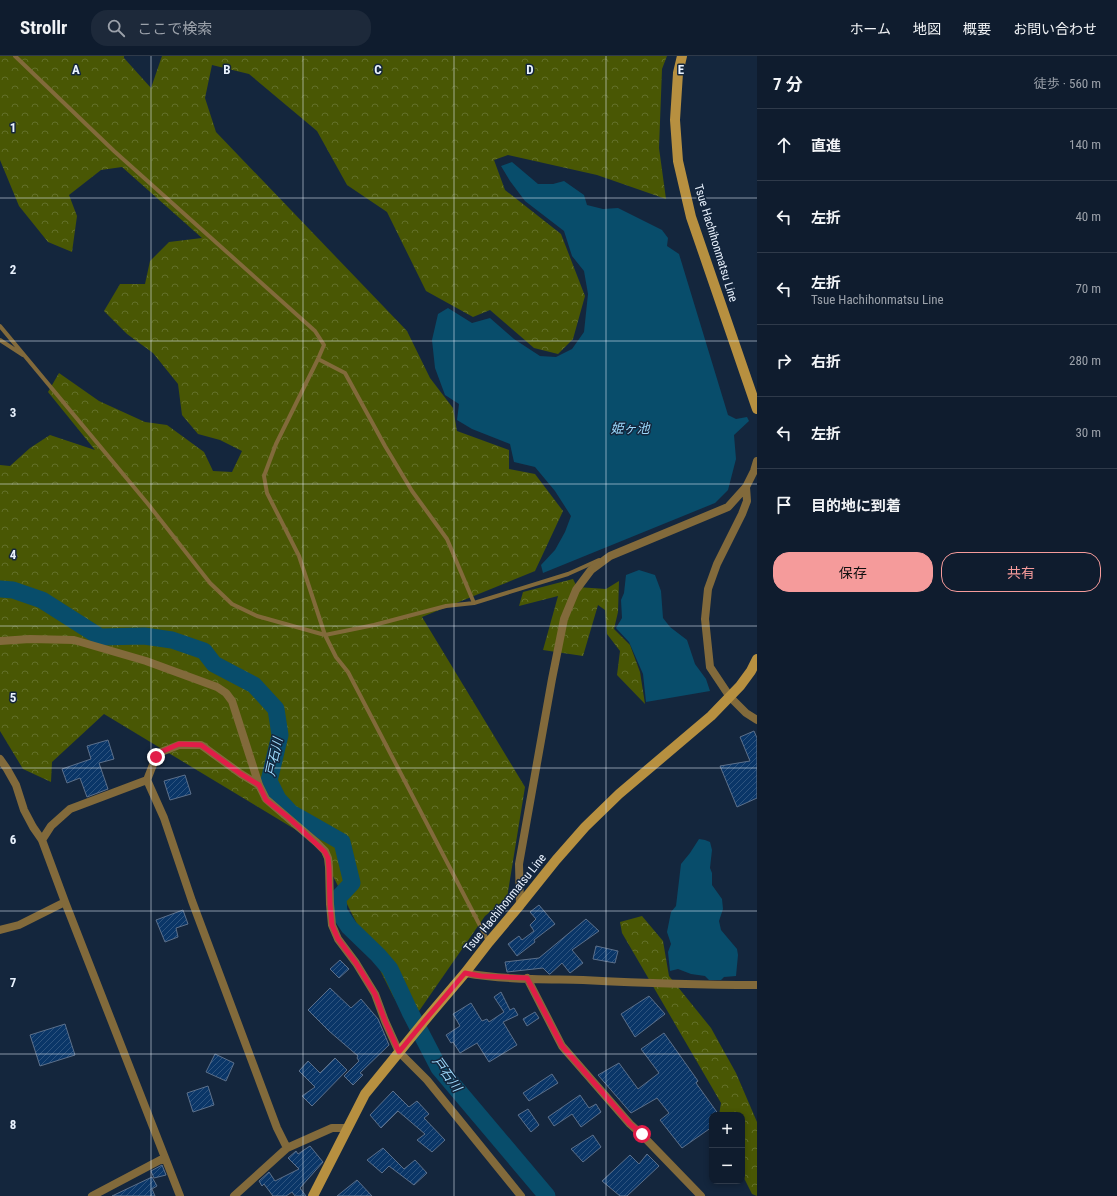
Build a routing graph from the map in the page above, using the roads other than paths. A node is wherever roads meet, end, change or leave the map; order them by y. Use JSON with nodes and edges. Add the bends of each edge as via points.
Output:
{"nodes":[{"id":1,"x":15,"y":56,"type":"edge"},
{"id":2,"x":682,"y":56,"type":"edge"},
{"id":3,"x":0,"y":326,"type":"edge"},
{"id":4,"x":0,"y":340,"type":"edge"},
{"id":5,"x":26,"y":358,"type":"junction"},
{"id":6,"x":318,"y":359,"type":"junction"},
{"id":7,"x":757,"y":409,"type":"edge"},
{"id":8,"x":757,"y":461,"type":"edge"},
{"id":9,"x":746,"y":487,"type":"junction"},
{"id":10,"x":610,"y":556,"type":"junction"},
{"id":11,"x":474,"y":603,"type":"junction"},
{"id":12,"x":325,"y":635,"type":"junction"},
{"id":13,"x":0,"y":641,"type":"edge"},
{"id":14,"x":757,"y":659,"type":"edge"},
{"id":15,"x":730,"y":697,"type":"junction"},
{"id":16,"x":757,"y":720,"type":"edge"},
{"id":17,"x":0,"y":759,"type":"edge"},
{"id":18,"x":147,"y":780,"type":"junction"},
{"id":19,"x":259,"y":785,"type":"junction"},
{"id":20,"x":42,"y":840,"type":"junction"},
{"id":21,"x":65,"y":902,"type":"junction"},
{"id":22,"x":520,"y":905,"type":"junction"},
{"id":23,"x":0,"y":930,"type":"edge"},
{"id":24,"x":489,"y":942,"type":"junction"},
{"id":25,"x":465,"y":973,"type":"junction"},
{"id":26,"x":527,"y":978,"type":"junction"},
{"id":27,"x":757,"y":985,"type":"edge"},
{"id":28,"x":401,"y":1049,"type":"junction"},
{"id":29,"x":348,"y":1128,"type":"junction"},
{"id":30,"x":287,"y":1148,"type":"junction"},
{"id":31,"x":164,"y":1158,"type":"junction"},
{"id":32,"x":92,"y":1196,"type":"edge"},
{"id":33,"x":180,"y":1196,"type":"edge"},
{"id":34,"x":234,"y":1196,"type":"edge"},
{"id":35,"x":313,"y":1196,"type":"edge"},
{"id":36,"x":520,"y":1196,"type":"edge"},
{"id":37,"x":701,"y":1196,"type":"edge"}],
"edges":[{"from":1,"to":6,"type":"lane","via":[[114,151],[315,331],[324,345]]},
{"from":2,"to":7,"type":"main road","name":"Tsue Hachihonmatsu Line","via":[[678,73],[675,120],[678,161],[692,217]]},
{"from":3,"to":5,"type":"lane"},
{"from":4,"to":5,"type":"lane"},
{"from":5,"to":12,"type":"lane","via":[[148,504],[210,583],[232,604],[257,616]]},
{"from":6,"to":11,"type":"lane","via":[[345,373],[412,491],[447,539]]},
{"from":6,"to":12,"type":"lane","via":[[276,444],[264,476],[267,493],[299,556]]},
{"from":8,"to":9,"type":"street"},
{"from":9,"to":10,"type":"street","via":[[728,507]]},
{"from":9,"to":15,"type":"street","via":[[747,500],[742,514],[717,564],[708,589],[705,619],[710,667]]},
{"from":10,"to":11,"type":"lane","via":[[568,574]]},
{"from":10,"to":22,"type":"street","via":[[591,570],[576,590],[564,619],[519,864]]},
{"from":11,"to":12,"type":"lane","via":[[446,606]]},
{"from":12,"to":24,"type":"lane","via":[[336,657],[348,672]]},
{"from":13,"to":19,"type":"street","via":[[74,640],[146,661],[217,687],[232,701]]},
{"from":14,"to":15,"type":"main road","name":"Tsue Hachihonmatsu Line","via":[[751,671]]},
{"from":15,"to":16,"type":"street"},
{"from":15,"to":22,"type":"main road","name":"Tsue Hachihonmatsu Line","via":[[585,827]]},
{"from":17,"to":20,"type":"street","via":[[16,785],[24,810]]},
{"from":18,"to":19,"type":"street","via":[[156,757],[179,744],[201,745]]},
{"from":18,"to":20,"type":"street","via":[[70,809],[51,826]]},
{"from":18,"to":30,"type":"street","via":[[164,818],[192,901],[277,1128]]},
{"from":19,"to":28,"type":"street","via":[[266,800],[325,852],[329,868],[332,925],[338,939],[375,994],[385,1021]]},
{"from":20,"to":21,"type":"street"},
{"from":21,"to":23,"type":"street","via":[[18,925]]},
{"from":21,"to":31,"type":"street"},
{"from":22,"to":24,"type":"main road","name":"Tsue Hachihonmatsu Line"},
{"from":24,"to":25,"type":"main road","name":"Tsue Hachihonmatsu Line"},
{"from":25,"to":26,"type":"street"},
{"from":25,"to":28,"type":"main road","name":"Tsue Hachihonmatsu Line"},
{"from":26,"to":27,"type":"street"},
{"from":26,"to":37,"type":"street","via":[[562,1046],[630,1124]]},
{"from":28,"to":29,"type":"main road","name":"Tsue Hachihonmatsu Line","via":[[365,1094]]},
{"from":28,"to":36,"type":"street"},
{"from":29,"to":30,"type":"street","via":[[332,1128]]},
{"from":29,"to":35,"type":"main road","name":"Tsue Hachihonmatsu Line"},
{"from":30,"to":34,"type":"street"},
{"from":31,"to":32,"type":"street"},
{"from":31,"to":33,"type":"street"}]}
